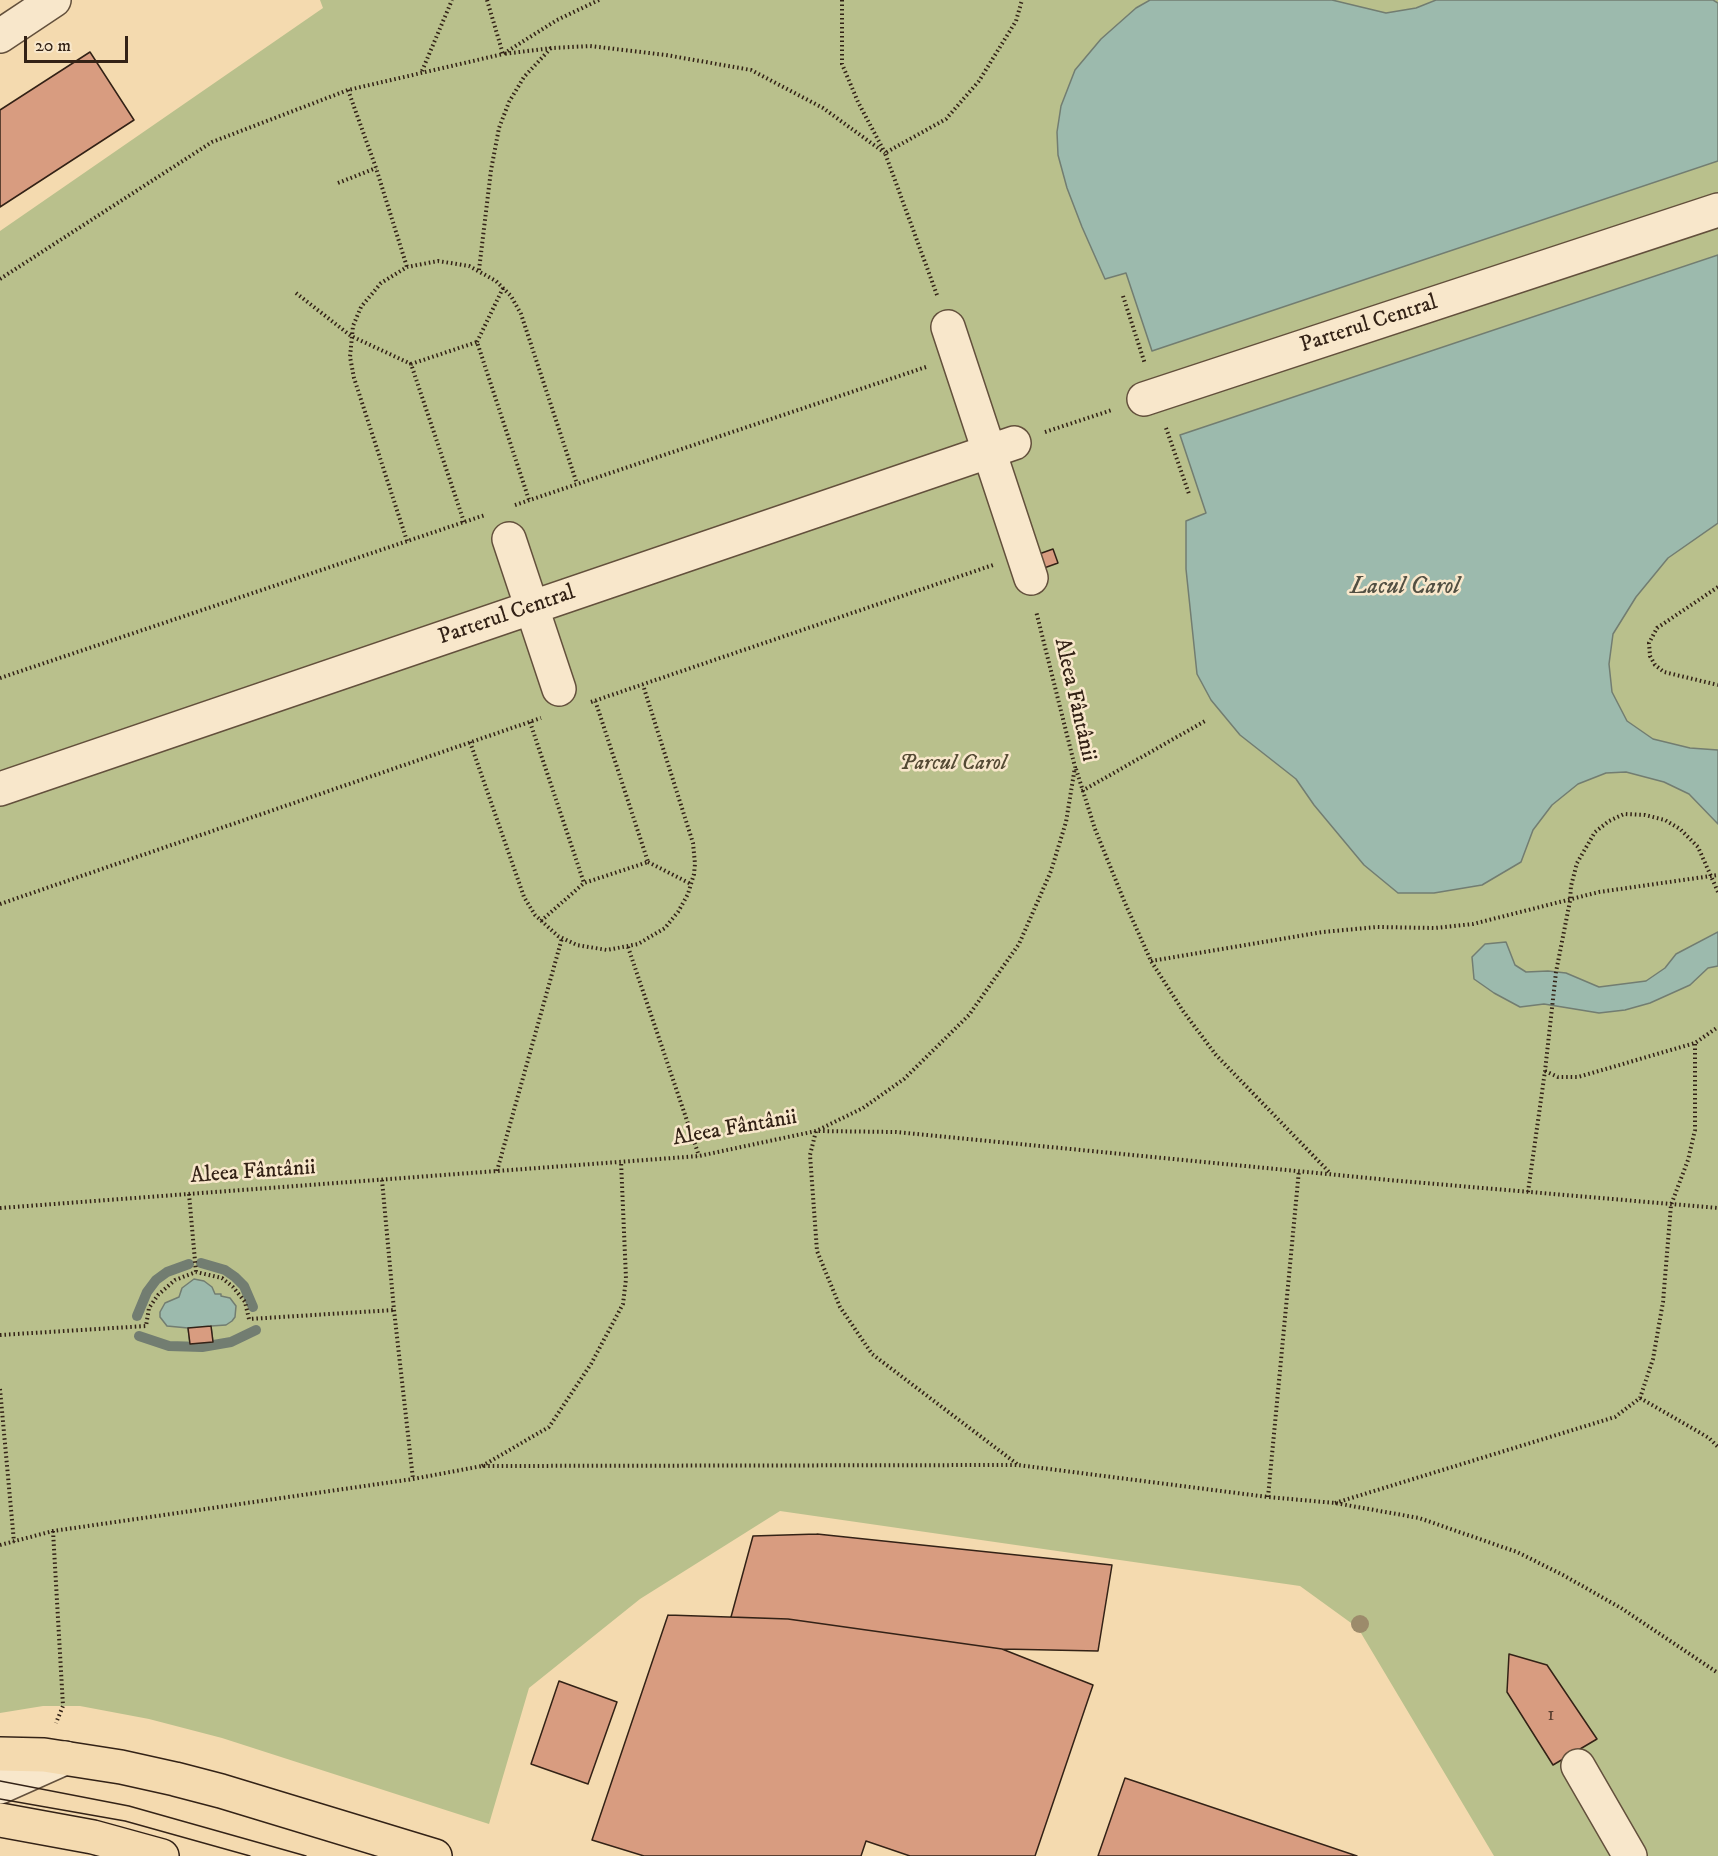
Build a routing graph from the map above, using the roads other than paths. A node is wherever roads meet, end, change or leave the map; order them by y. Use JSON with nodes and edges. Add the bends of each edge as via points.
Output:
{"nodes":[{"id":1,"x":54,"y":0,"type":"edge"},
{"id":2,"x":0,"y":36,"type":"edge"},
{"id":3,"x":1718,"y":210,"type":"edge"},
{"id":4,"x":953,"y":341,"type":"road end"},
{"id":5,"x":1155,"y":395,"type":"road end"},
{"id":6,"x":1016,"y":443,"type":"junction"},
{"id":7,"x":509,"y":539,"type":"dead end"},
{"id":8,"x":1027,"y":566,"type":"road end"},
{"id":9,"x":532,"y":608,"type":"junction"},
{"id":10,"x":565,"y":703,"type":"road end"},
{"id":11,"x":0,"y":789,"type":"edge"},
{"id":12,"x":0,"y":1754,"type":"edge"},
{"id":13,"x":55,"y":1756,"type":"junction"},
{"id":14,"x":1578,"y":1766,"type":"dead end"},
{"id":15,"x":0,"y":1787,"type":"edge"},
{"id":16,"x":0,"y":1820,"type":"edge"},
{"id":17,"x":162,"y":1856,"type":"edge"},
{"id":18,"x":435,"y":1856,"type":"edge"},
{"id":19,"x":1630,"y":1856,"type":"edge"}],
"edges":[{"from":1,"to":2,"type":"street"},
{"from":3,"to":5,"type":"street","name":"Parterul Central"},
{"from":4,"to":6,"type":"street"},
{"from":6,"to":8,"type":"street"},
{"from":6,"to":9,"type":"street","name":"Parterul Central"},
{"from":7,"to":9,"type":"street"},
{"from":9,"to":10,"type":"street"},
{"from":9,"to":11,"type":"street","name":"Parterul Central"},
{"from":12,"to":13,"type":"main road"},
{"from":13,"to":15,"type":"street"},
{"from":13,"to":18,"type":"main road","via":[[221,1791]]},
{"from":14,"to":19,"type":"street"},
{"from":16,"to":17,"type":"main road"}]}
